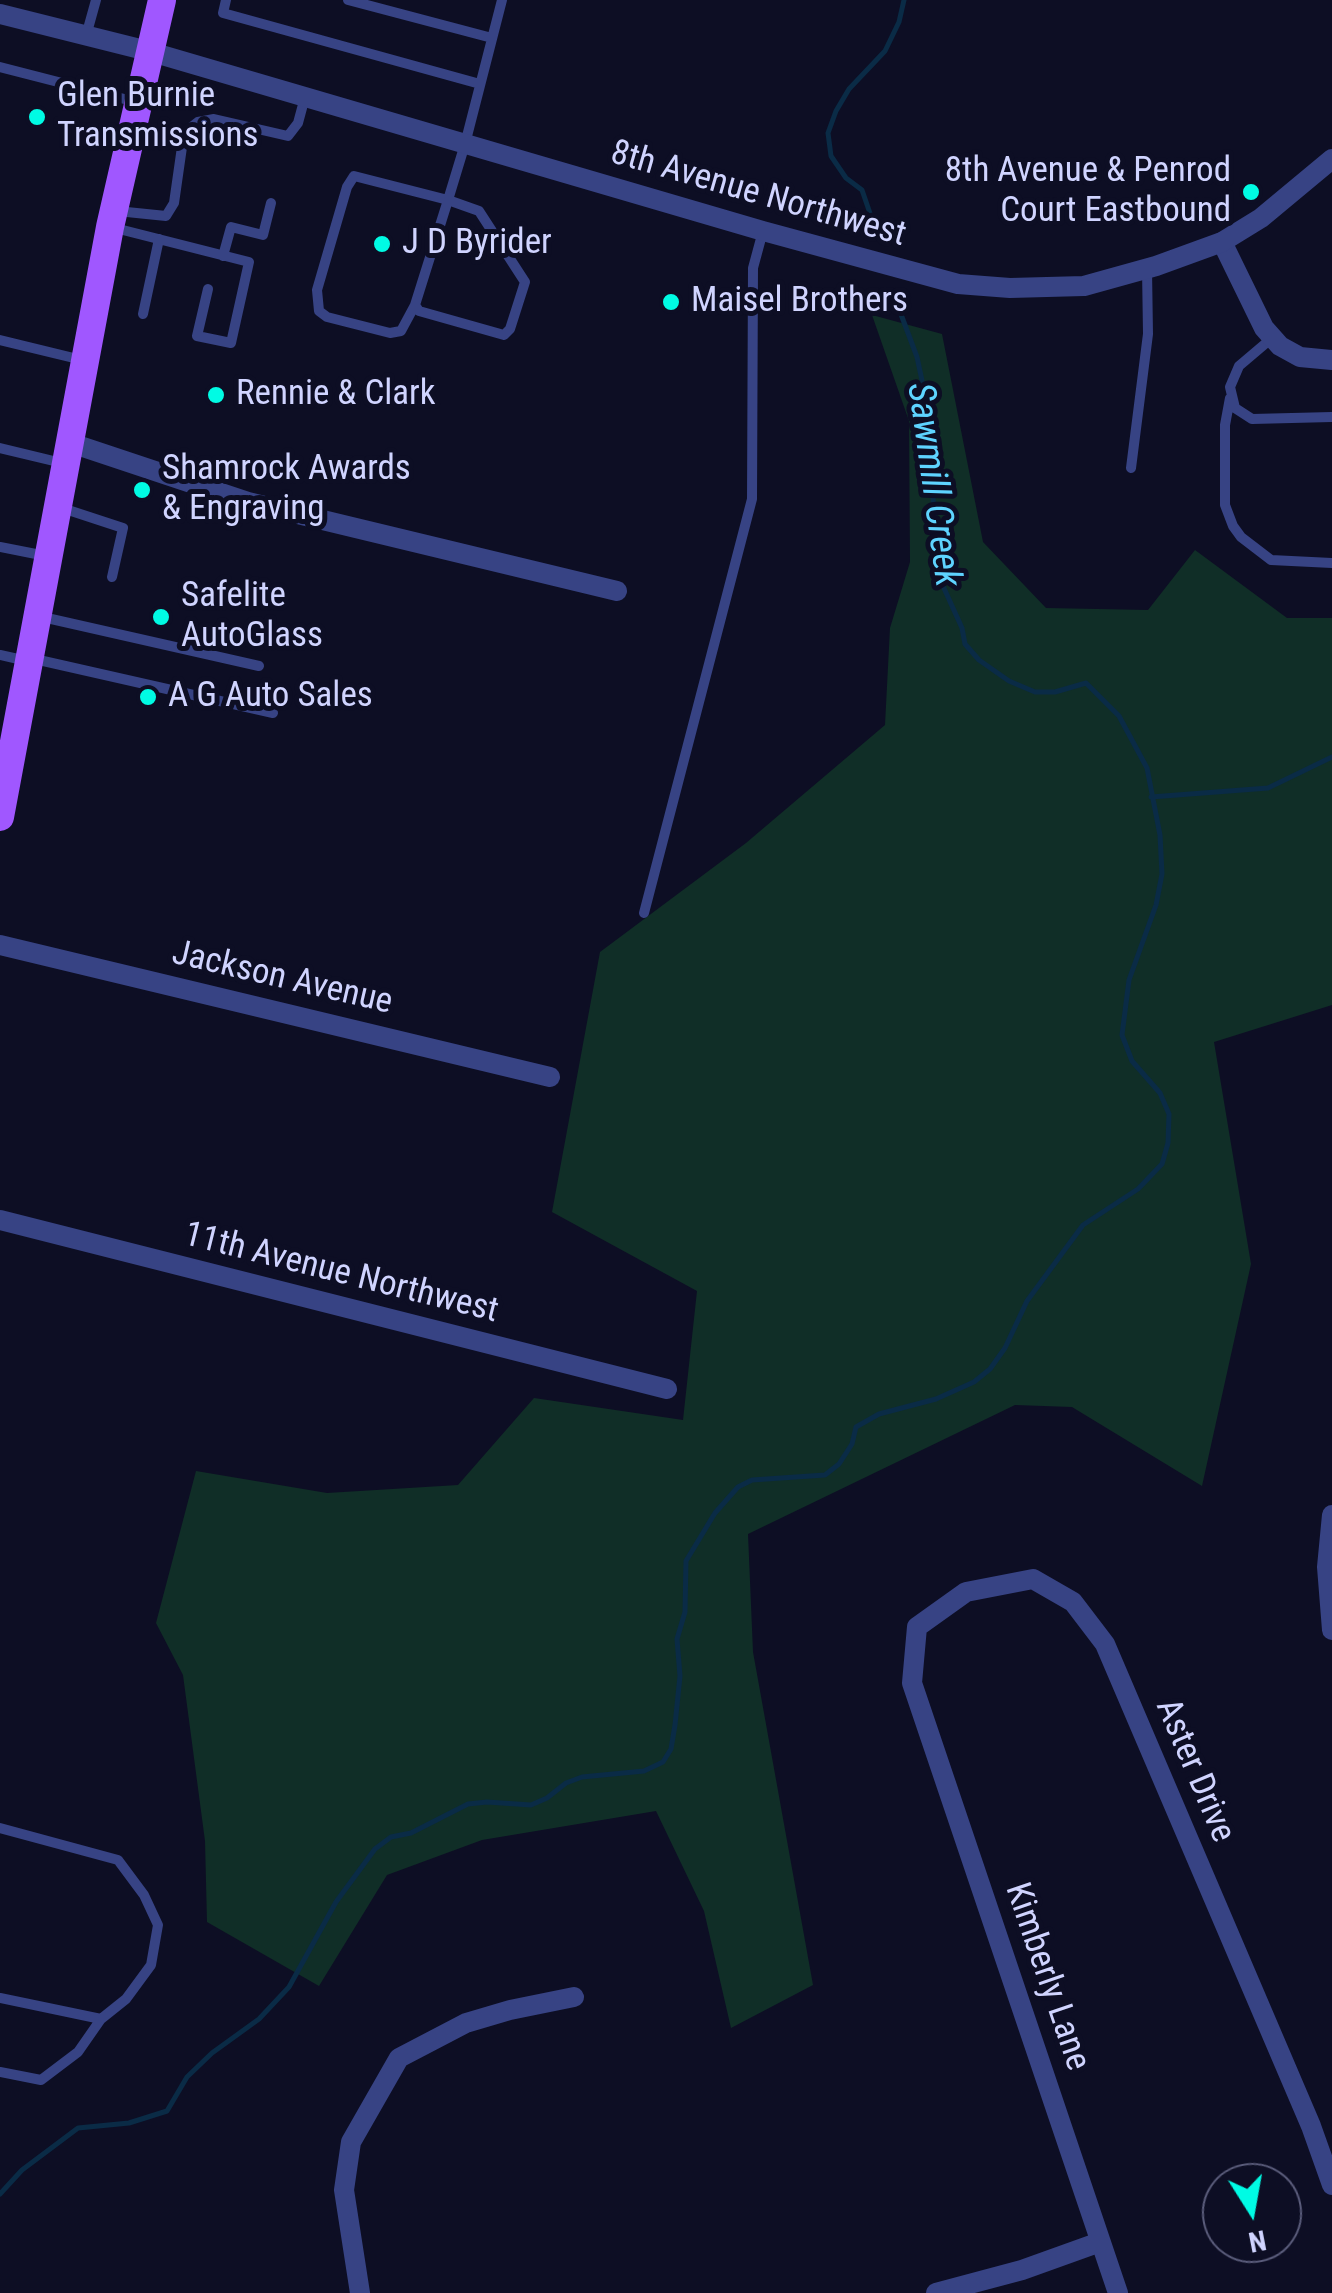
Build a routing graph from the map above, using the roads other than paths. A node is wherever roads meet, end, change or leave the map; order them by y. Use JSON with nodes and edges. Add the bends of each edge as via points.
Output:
{"nodes":[{"id":1,"x":96,"y":0,"type":"edge"},
{"id":2,"x":162,"y":0,"type":"edge"},
{"id":3,"x":226,"y":0,"type":"edge"},
{"id":4,"x":348,"y":0,"type":"edge"},
{"id":5,"x":502,"y":0,"type":"edge"},
{"id":6,"x":0,"y":14,"type":"edge"},
{"id":7,"x":86,"y":36,"type":"junction"},
{"id":8,"x":492,"y":38,"type":"junction"},
{"id":9,"x":148,"y":52,"type":"junction"},
{"id":10,"x":0,"y":67,"type":"edge"},
{"id":11,"x":480,"y":84,"type":"junction"},
{"id":12,"x":305,"y":97,"type":"junction"},
{"id":13,"x":137,"y":102,"type":"junction"},
{"id":14,"x":465,"y":144,"type":"junction"},
{"id":15,"x":1332,"y":159,"type":"edge"},
{"id":16,"x":448,"y":200,"type":"junction"},
{"id":17,"x":271,"y":203,"type":"dead end"},
{"id":18,"x":112,"y":218,"type":"junction"},
{"id":19,"x":763,"y":232,"type":"junction"},
{"id":20,"x":159,"y":239,"type":"junction"},
{"id":21,"x":1222,"y":242,"type":"junction"},
{"id":22,"x":224,"y":256,"type":"junction"},
{"id":23,"x":1148,"y":268,"type":"junction"},
{"id":24,"x":208,"y":289,"type":"dead end"},
{"id":25,"x":415,"y":305,"type":"junction"},
{"id":26,"x":143,"y":314,"type":"dead end"},
{"id":27,"x":1272,"y":338,"type":"junction"},
{"id":28,"x":0,"y":340,"type":"edge"},
{"id":29,"x":84,"y":360,"type":"junction"},
{"id":30,"x":1332,"y":360,"type":"edge"},
{"id":31,"x":1230,"y":398,"type":"junction"},
{"id":32,"x":1332,"y":417,"type":"edge"},
{"id":33,"x":0,"y":448,"type":"edge"},
{"id":34,"x":66,"y":453,"type":"junction"},
{"id":35,"x":1131,"y":468,"type":"dead end"},
{"id":36,"x":56,"y":506,"type":"junction"},
{"id":37,"x":0,"y":547,"type":"edge"},
{"id":38,"x":47,"y":556,"type":"junction"},
{"id":39,"x":1332,"y":563,"type":"edge"},
{"id":40,"x":112,"y":577,"type":"dead end"},
{"id":41,"x":617,"y":591,"type":"dead end"},
{"id":42,"x":37,"y":615,"type":"junction"},
{"id":43,"x":0,"y":655,"type":"edge"},
{"id":44,"x":29,"y":659,"type":"junction"},
{"id":45,"x":259,"y":666,"type":"dead end"},
{"id":46,"x":273,"y":713,"type":"dead end"},
{"id":47,"x":9,"y":718,"type":"edge"},
{"id":48,"x":0,"y":816,"type":"edge"},
{"id":49,"x":644,"y":913,"type":"dead end"},
{"id":50,"x":0,"y":945,"type":"edge"},
{"id":51,"x":550,"y":1077,"type":"dead end"},
{"id":52,"x":0,"y":1220,"type":"edge"},
{"id":53,"x":666,"y":1389,"type":"dead end"},
{"id":54,"x":1332,"y":1516,"type":"edge"},
{"id":55,"x":1332,"y":1630,"type":"edge"},
{"id":56,"x":912,"y":1682,"type":"joint"},
{"id":57,"x":0,"y":1828,"type":"edge"},
{"id":58,"x":574,"y":1997,"type":"dead end"},
{"id":59,"x":0,"y":1998,"type":"edge"},
{"id":60,"x":101,"y":2020,"type":"junction"},
{"id":61,"x":0,"y":2072,"type":"edge"},
{"id":62,"x":1332,"y":2185,"type":"edge"},
{"id":63,"x":1100,"y":2242,"type":"junction"},
{"id":64,"x":360,"y":2293,"type":"edge"},
{"id":65,"x":936,"y":2293,"type":"edge"},
{"id":66,"x":1118,"y":2293,"type":"edge"}],
"edges":[{"from":1,"to":7,"type":"lane"},
{"from":2,"to":9,"type":"main road"},
{"from":3,"to":11,"type":"lane","via":[[222,13]]},
{"from":4,"to":8,"type":"lane"},
{"from":5,"to":8,"type":"lane"},
{"from":6,"to":7,"type":"street","name":"8th Avenue Northwest"},
{"from":7,"to":9,"type":"street","name":"8th Avenue Northwest"},
{"from":8,"to":11,"type":"lane"},
{"from":9,"to":12,"type":"street","name":"8th Avenue Northwest"},
{"from":9,"to":13,"type":"main road"},
{"from":10,"to":13,"type":"lane"},
{"from":11,"to":14,"type":"lane"},
{"from":12,"to":14,"type":"street","name":"8th Avenue Northwest"},
{"from":12,"to":18,"type":"lane","via":[[288,136],[214,119],[198,122],[184,133],[166,216]]},
{"from":13,"to":18,"type":"main road"},
{"from":14,"to":16,"type":"lane"},
{"from":14,"to":19,"type":"street","name":"8th Avenue Northwest"},
{"from":15,"to":21,"type":"street","name":"8th Avenue Northwest"},
{"from":16,"to":25,"type":"lane"},
{"from":16,"to":25,"type":"lane","via":[[479,210],[526,282],[504,335]]},
{"from":16,"to":25,"type":"lane","via":[[354,176],[347,187],[317,290],[319,311],[390,333],[401,331]]},
{"from":17,"to":22,"type":"lane","via":[[263,235],[231,227]]},
{"from":18,"to":20,"type":"lane"},
{"from":18,"to":29,"type":"main road"},
{"from":19,"to":23,"type":"street","name":"8th Avenue Northwest","via":[[958,284],[1084,286]]},
{"from":19,"to":49,"type":"lane","via":[[753,268],[752,498]]},
{"from":20,"to":22,"type":"lane"},
{"from":20,"to":26,"type":"lane"},
{"from":21,"to":23,"type":"street","name":"8th Avenue Northwest"},
{"from":21,"to":27,"type":"street"},
{"from":22,"to":24,"type":"lane","via":[[248,262],[231,343],[197,336]]},
{"from":23,"to":35,"type":"lane","via":[[1148,334]]},
{"from":27,"to":30,"type":"street","via":[[1300,356]]},
{"from":27,"to":31,"type":"lane","via":[[1239,366]]},
{"from":28,"to":29,"type":"lane"},
{"from":29,"to":34,"type":"main road"},
{"from":31,"to":32,"type":"lane","via":[[1252,419]]},
{"from":31,"to":39,"type":"lane","via":[[1225,505],[1233,526],[1272,560]]},
{"from":33,"to":34,"type":"lane"},
{"from":34,"to":36,"type":"main road"},
{"from":34,"to":41,"type":"street"},
{"from":36,"to":38,"type":"main road"},
{"from":36,"to":40,"type":"lane","via":[[122,528]]},
{"from":37,"to":38,"type":"lane"},
{"from":38,"to":42,"type":"main road"},
{"from":42,"to":44,"type":"main road"},
{"from":42,"to":45,"type":"lane"},
{"from":43,"to":44,"type":"lane"},
{"from":44,"to":46,"type":"lane"},
{"from":44,"to":47,"type":"main road"},
{"from":47,"to":48,"type":"main road"},
{"from":50,"to":51,"type":"street","name":"Jackson Avenue"},
{"from":52,"to":53,"type":"street","name":"11th Avenue Northwest"},
{"from":54,"to":55,"type":"street","via":[[1326,1566]]},
{"from":56,"to":62,"type":"street","name":"Aster Drive","via":[[917,1627],[966,1592],[1033,1580],[1073,1602],[1105,1644]]},
{"from":56,"to":63,"type":"street","name":"Kimberly Lane"},
{"from":57,"to":60,"type":"lane","via":[[118,1860],[144,1894],[158,1925],[151,1965]]},
{"from":58,"to":64,"type":"street","via":[[466,2023],[399,2058],[351,2142],[344,2190]]},
{"from":59,"to":60,"type":"lane"},
{"from":60,"to":61,"type":"lane","via":[[78,2052],[41,2080]]},
{"from":63,"to":65,"type":"street"},
{"from":63,"to":66,"type":"street","name":"Kimberly Lane"}]}
